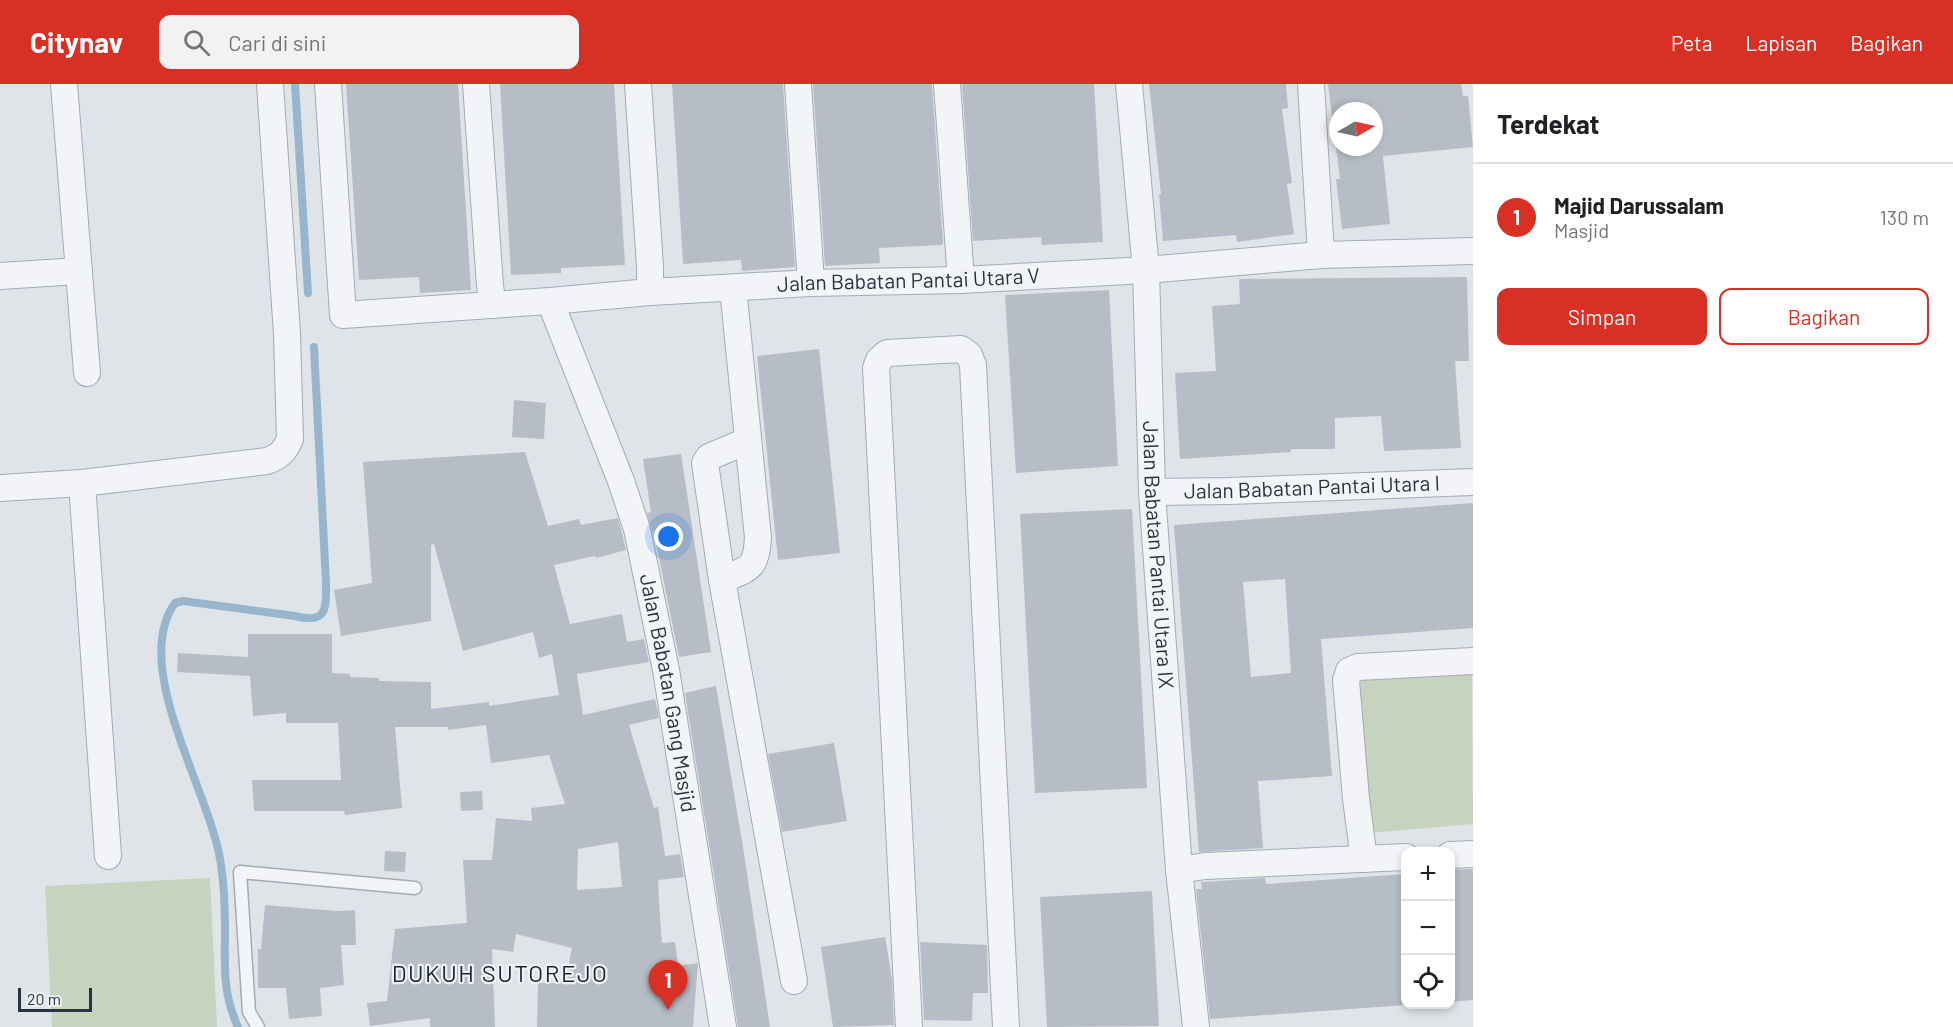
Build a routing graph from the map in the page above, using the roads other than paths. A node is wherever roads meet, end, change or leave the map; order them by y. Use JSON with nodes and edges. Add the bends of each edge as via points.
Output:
{"nodes":[{"id":1,"x":64,"y":84,"type":"edge"},
{"id":2,"x":270,"y":84,"type":"edge"},
{"id":3,"x":328,"y":84,"type":"edge"},
{"id":4,"x":476,"y":84,"type":"edge"},
{"id":5,"x":638,"y":84,"type":"edge"},
{"id":6,"x":798,"y":84,"type":"edge"},
{"id":7,"x":947,"y":84,"type":"edge"},
{"id":8,"x":1129,"y":84,"type":"edge"},
{"id":9,"x":1311,"y":84,"type":"edge"},
{"id":10,"x":1473,"y":251,"type":"edge"},
{"id":11,"x":1321,"y":255,"type":"junction"},
{"id":12,"x":1146,"y":270,"type":"junction"},
{"id":13,"x":79,"y":271,"type":"junction"},
{"id":14,"x":0,"y":276,"type":"edge"},
{"id":15,"x":961,"y":280,"type":"junction"},
{"id":16,"x":811,"y":283,"type":"junction"},
{"id":17,"x":733,"y":288,"type":"junction"},
{"id":18,"x":650,"y":292,"type":"junction"},
{"id":19,"x":550,"y":301,"type":"junction"},
{"id":20,"x":493,"y":305,"type":"junction"},
{"id":21,"x":87,"y":373,"type":"dead end"},
{"id":22,"x":747,"y":441,"type":"junction"},
{"id":23,"x":1473,"y":482,"type":"edge"},
{"id":24,"x":82,"y":483,"type":"junction"},
{"id":25,"x":0,"y":488,"type":"edge"},
{"id":26,"x":1152,"y":492,"type":"junction"},
{"id":27,"x":722,"y":580,"type":"junction"},
{"id":28,"x":1473,"y":661,"type":"edge"},
{"id":29,"x":1473,"y":854,"type":"edge"},
{"id":30,"x":1455,"y":855,"type":"edge"},
{"id":31,"x":108,"y":856,"type":"dead end"},
{"id":32,"x":1401,"y":857,"type":"edge"},
{"id":33,"x":1364,"y":859,"type":"junction"},
{"id":34,"x":1179,"y":870,"type":"junction"},
{"id":35,"x":415,"y":888,"type":"dead end"},
{"id":36,"x":794,"y":981,"type":"dead end"},
{"id":37,"x":258,"y":1027,"type":"edge"},
{"id":38,"x":723,"y":1027,"type":"edge"},
{"id":39,"x":909,"y":1027,"type":"edge"},
{"id":40,"x":1006,"y":1027,"type":"edge"},
{"id":41,"x":1196,"y":1027,"type":"edge"}],
"edges":[{"from":1,"to":13,"type":"street"},
{"from":2,"to":24,"type":"street","via":[[287,334],[287,446],[279,456],[267,461]]},
{"from":3,"to":20,"type":"street","name":"Jalan Babatan Pantai Utara V","via":[[343,315]]},
{"from":4,"to":20,"type":"street"},
{"from":5,"to":18,"type":"street"},
{"from":6,"to":16,"type":"street"},
{"from":7,"to":15,"type":"street"},
{"from":8,"to":12,"type":"street","name":"Jalan Babatan Pantai Utara IX"},
{"from":9,"to":11,"type":"street"},
{"from":10,"to":11,"type":"street","name":"Jalan Babatan Pantai Utara V"},
{"from":11,"to":12,"type":"street","name":"Jalan Babatan Pantai Utara V"},
{"from":12,"to":15,"type":"street","name":"Jalan Babatan Pantai Utara V"},
{"from":12,"to":26,"type":"street","name":"Jalan Babatan Pantai Utara IX"},
{"from":13,"to":14,"type":"street"},
{"from":13,"to":21,"type":"street"},
{"from":15,"to":16,"type":"street","name":"Jalan Babatan Pantai Utara V"},
{"from":16,"to":17,"type":"street","name":"Jalan Babatan Pantai Utara V"},
{"from":17,"to":18,"type":"street","name":"Jalan Babatan Pantai Utara V"},
{"from":17,"to":22,"type":"street"},
{"from":18,"to":19,"type":"street","name":"Jalan Babatan Pantai Utara V"},
{"from":19,"to":20,"type":"street","name":"Jalan Babatan Pantai Utara V"},
{"from":19,"to":38,"type":"street","name":"Jalan Babatan Gang Masjid","via":[[637,529],[666,670]]},
{"from":22,"to":27,"type":"street","via":[[757,555],[754,564]]},
{"from":22,"to":27,"type":"street","via":[[709,457],[705,463]]},
{"from":23,"to":26,"type":"street","name":"Jalan Babatan Pantai Utara I"},
{"from":24,"to":25,"type":"street"},
{"from":24,"to":31,"type":"street"},
{"from":26,"to":34,"type":"street","name":"Jalan Babatan Pantai Utara IX"},
{"from":27,"to":36,"type":"street"},
{"from":28,"to":33,"type":"street","via":[[1358,667],[1349,671],[1346,680]]},
{"from":29,"to":30,"type":"street"},
{"from":32,"to":33,"type":"street"},
{"from":33,"to":34,"type":"street"},
{"from":34,"to":41,"type":"street","name":"Jalan Babatan Pantai Utara IX"},
{"from":35,"to":37,"type":"lane","via":[[240,872],[249,1012]]},
{"from":39,"to":40,"type":"street","via":[[876,368],[887,353],[962,349],[973,365]]}]}
